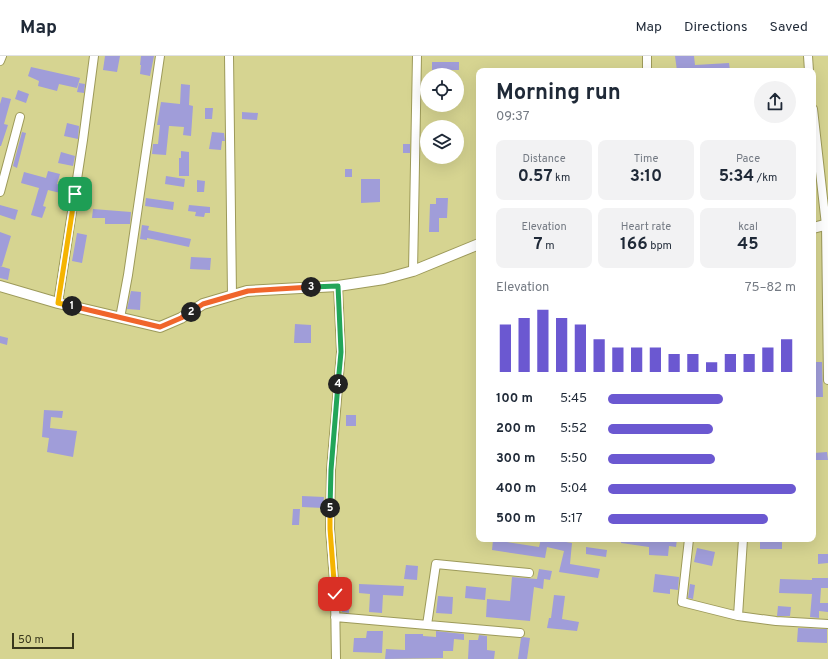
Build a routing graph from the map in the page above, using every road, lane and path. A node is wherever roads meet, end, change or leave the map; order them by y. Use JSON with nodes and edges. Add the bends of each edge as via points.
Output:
{"nodes":[{"id":1,"x":2,"y":56,"type":"edge"},
{"id":2,"x":94,"y":56,"type":"edge"},
{"id":3,"x":160,"y":56,"type":"edge"},
{"id":4,"x":229,"y":56,"type":"edge"},
{"id":5,"x":417,"y":56,"type":"edge"},
{"id":6,"x":647,"y":56,"type":"edge"},
{"id":7,"x":808,"y":56,"type":"edge"},
{"id":8,"x":0,"y":61,"type":"edge"},
{"id":9,"x":647,"y":68,"type":"edge"},
{"id":10,"x":809,"y":68,"type":"edge"},
{"id":11,"x":20,"y":117,"type":"dead end"},
{"id":12,"x":816,"y":134,"type":"edge"},
{"id":13,"x":0,"y":192,"type":"edge"},
{"id":14,"x":827,"y":225,"type":"edge"},
{"id":15,"x":816,"y":227,"type":"edge"},
{"id":16,"x":476,"y":245,"type":"edge"},
{"id":17,"x":413,"y":271,"type":"junction"},
{"id":18,"x":0,"y":286,"type":"edge"},
{"id":19,"x":338,"y":286,"type":"junction"},
{"id":20,"x":232,"y":295,"type":"junction"},
{"id":21,"x":58,"y":303,"type":"junction"},
{"id":22,"x":120,"y":318,"type":"junction"},
{"id":23,"x":828,"y":380,"type":"edge"},
{"id":24,"x":689,"y":542,"type":"edge"},
{"id":25,"x":743,"y":542,"type":"edge"},
{"id":26,"x":529,"y":573,"type":"dead end"},
{"id":27,"x":738,"y":616,"type":"junction"},
{"id":28,"x":335,"y":617,"type":"junction"},
{"id":29,"x":828,"y":624,"type":"edge"},
{"id":30,"x":427,"y":625,"type":"junction"},
{"id":31,"x":520,"y":633,"type":"dead end"},
{"id":32,"x":336,"y":659,"type":"edge"}],
"edges":[{"from":1,"to":8,"type":"street"},
{"from":2,"to":21,"type":"street"},
{"from":3,"to":22,"type":"street"},
{"from":4,"to":20,"type":"street"},
{"from":5,"to":17,"type":"street"},
{"from":6,"to":9,"type":"street"},
{"from":7,"to":10,"type":"street"},
{"from":11,"to":13,"type":"street"},
{"from":12,"to":14,"type":"street"},
{"from":14,"to":15,"type":"street"},
{"from":14,"to":23,"type":"street"},
{"from":16,"to":17,"type":"street"},
{"from":17,"to":19,"type":"street","via":[[384,279]]},
{"from":18,"to":21,"type":"street"},
{"from":19,"to":20,"type":"street","via":[[248,291]]},
{"from":19,"to":28,"type":"street","via":[[341,352],[331,470],[330,529]]},
{"from":20,"to":22,"type":"street","via":[[203,304],[160,327]]},
{"from":21,"to":22,"type":"street"},
{"from":24,"to":27,"type":"street","via":[[682,602]]},
{"from":25,"to":27,"type":"street"},
{"from":26,"to":30,"type":"street","via":[[436,564]]},
{"from":27,"to":29,"type":"street"},
{"from":28,"to":30,"type":"street"},
{"from":28,"to":32,"type":"street"},
{"from":30,"to":31,"type":"street"}]}
